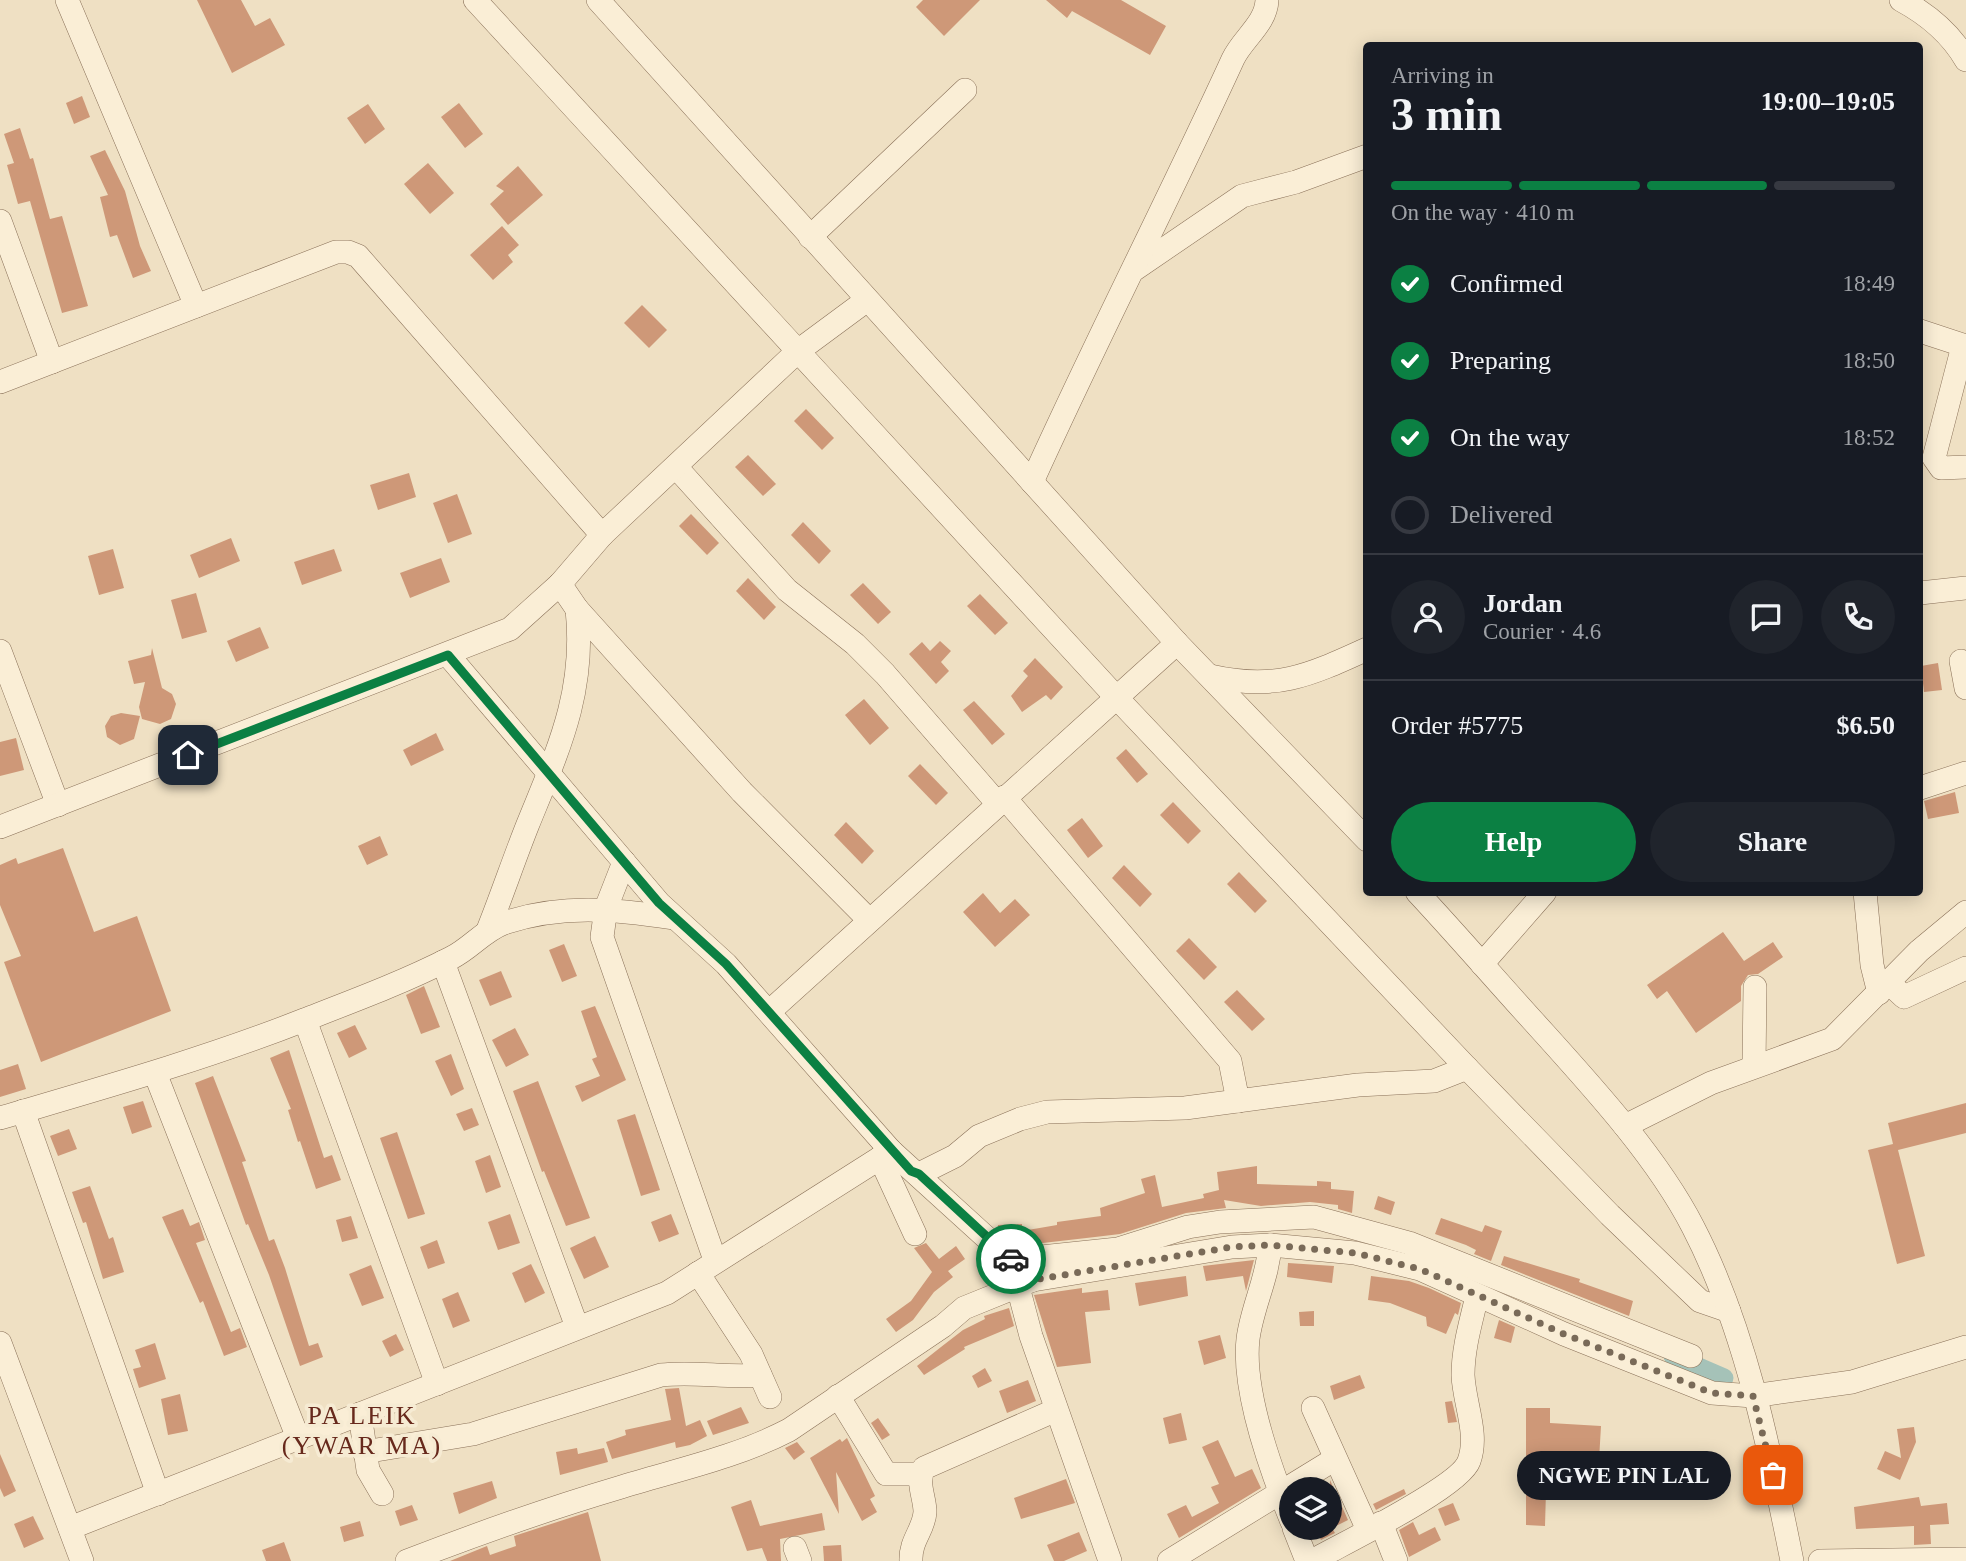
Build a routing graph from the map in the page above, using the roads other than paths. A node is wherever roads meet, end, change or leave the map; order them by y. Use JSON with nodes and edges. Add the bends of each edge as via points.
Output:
{"nodes":[{"id":1,"x":67,"y":0,"type":"edge"},
{"id":2,"x":475,"y":0,"type":"edge"},
{"id":3,"x":598,"y":0,"type":"edge"},
{"id":4,"x":1267,"y":0,"type":"edge"},
{"id":5,"x":1901,"y":0,"type":"edge"},
{"id":6,"x":1966,"y":60,"type":"edge"},
{"id":7,"x":965,"y":90,"type":"dead end"},
{"id":8,"x":1363,"y":157,"type":"edge"},
{"id":9,"x":0,"y":221,"type":"edge"},
{"id":10,"x":810,"y":237,"type":"junction"},
{"id":11,"x":1132,"y":270,"type":"junction"},
{"id":12,"x":867,"y":300,"type":"junction"},
{"id":13,"x":196,"y":306,"type":"junction"},
{"id":14,"x":1923,"y":332,"type":"edge"},
{"id":15,"x":1965,"y":346,"type":"edge"},
{"id":16,"x":798,"y":351,"type":"junction"},
{"id":17,"x":52,"y":362,"type":"junction"},
{"id":18,"x":0,"y":382,"type":"edge"},
{"id":19,"x":677,"y":467,"type":"junction"},
{"id":20,"x":1966,"y":467,"type":"edge"},
{"id":21,"x":1032,"y":482,"type":"junction"},
{"id":22,"x":602,"y":535,"type":"junction"},
{"id":23,"x":560,"y":584,"type":"junction"},
{"id":24,"x":1966,"y":588,"type":"edge"},
{"id":25,"x":1923,"y":593,"type":"edge"},
{"id":26,"x":578,"y":609,"type":"junction"},
{"id":27,"x":1177,"y":643,"type":"junction"},
{"id":28,"x":0,"y":651,"type":"edge"},
{"id":29,"x":1363,"y":651,"type":"edge"},
{"id":30,"x":448,"y":655,"type":"junction"},
{"id":31,"x":1961,"y":661,"type":"dead end"},
{"id":32,"x":1210,"y":676,"type":"junction"},
{"id":33,"x":1966,"y":688,"type":"edge"},
{"id":34,"x":1115,"y":696,"type":"junction"},
{"id":35,"x":1966,"y":774,"type":"edge"},
{"id":36,"x":549,"y":777,"type":"junction"},
{"id":37,"x":1923,"y":787,"type":"edge"},
{"id":38,"x":1001,"y":800,"type":"junction"},
{"id":39,"x":58,"y":805,"type":"junction"},
{"id":40,"x":0,"y":827,"type":"edge"},
{"id":41,"x":1363,"y":836,"type":"edge"},
{"id":42,"x":624,"y":862,"type":"junction"},
{"id":43,"x":1421,"y":896,"type":"edge"},
{"id":44,"x":1542,"y":896,"type":"edge"},
{"id":45,"x":1865,"y":896,"type":"edge"},
{"id":46,"x":606,"y":908,"type":"junction"},
{"id":47,"x":1966,"y":912,"type":"edge"},
{"id":48,"x":673,"y":918,"type":"junction"},
{"id":49,"x":869,"y":920,"type":"junction"},
{"id":50,"x":488,"y":930,"type":"junction"},
{"id":51,"x":443,"y":962,"type":"junction"},
{"id":52,"x":1482,"y":964,"type":"junction"},
{"id":53,"x":1966,"y":968,"type":"edge"},
{"id":54,"x":1755,"y":988,"type":"dead end"},
{"id":55,"x":1891,"y":991,"type":"junction"},
{"id":56,"x":770,"y":1011,"type":"junction"},
{"id":57,"x":305,"y":1020,"type":"junction"},
{"id":58,"x":1754,"y":1066,"type":"junction"},
{"id":59,"x":1467,"y":1068,"type":"junction"},
{"id":60,"x":155,"y":1073,"type":"junction"},
{"id":61,"x":1238,"y":1101,"type":"junction"},
{"id":62,"x":23,"y":1111,"type":"junction"},
{"id":63,"x":0,"y":1118,"type":"edge"},
{"id":64,"x":1625,"y":1126,"type":"junction"},
{"id":65,"x":886,"y":1155,"type":"junction"},
{"id":66,"x":919,"y":1174,"type":"junction"},
{"id":67,"x":915,"y":1234,"type":"dead end"},
{"id":68,"x":1215,"y":1238,"type":"junction"},
{"id":69,"x":1270,"y":1245,"type":"junction"},
{"id":70,"x":707,"y":1266,"type":"junction"},
{"id":71,"x":1020,"y":1273,"type":"junction"},
{"id":72,"x":1477,"y":1296,"type":"junction"},
{"id":73,"x":1729,"y":1311,"type":"junction"},
{"id":74,"x":577,"y":1327,"type":"junction"},
{"id":75,"x":1966,"y":1347,"type":"edge"},
{"id":76,"x":1,"y":1351,"type":"edge"},
{"id":77,"x":1691,"y":1356,"type":"dead end"},
{"id":78,"x":760,"y":1375,"type":"junction"},
{"id":79,"x":437,"y":1384,"type":"junction"},
{"id":80,"x":838,"y":1396,"type":"junction"},
{"id":81,"x":1753,"y":1396,"type":"junction"},
{"id":82,"x":770,"y":1397,"type":"dead end"},
{"id":83,"x":1313,"y":1408,"type":"dead end"},
{"id":84,"x":1056,"y":1410,"type":"junction"},
{"id":85,"x":360,"y":1414,"type":"junction"},
{"id":86,"x":298,"y":1438,"type":"junction"},
{"id":87,"x":364,"y":1452,"type":"junction"},
{"id":88,"x":1335,"y":1459,"type":"junction"},
{"id":89,"x":921,"y":1474,"type":"junction"},
{"id":90,"x":1307,"y":1477,"type":"edge"},
{"id":91,"x":1279,"y":1491,"type":"edge"},
{"id":92,"x":158,"y":1494,"type":"junction"},
{"id":93,"x":382,"y":1494,"type":"dead end"},
{"id":94,"x":1279,"y":1495,"type":"edge"},
{"id":95,"x":1375,"y":1526,"type":"junction"},
{"id":96,"x":70,"y":1528,"type":"junction"},
{"id":97,"x":1300,"y":1540,"type":"edge"},
{"id":98,"x":1966,"y":1559,"type":"edge"},
{"id":99,"x":82,"y":1561,"type":"edge"},
{"id":100,"x":407,"y":1561,"type":"edge"},
{"id":101,"x":911,"y":1561,"type":"edge"},
{"id":102,"x":1110,"y":1561,"type":"edge"},
{"id":103,"x":1169,"y":1561,"type":"edge"},
{"id":104,"x":1310,"y":1561,"type":"edge"},
{"id":105,"x":1396,"y":1561,"type":"edge"},
{"id":106,"x":1792,"y":1561,"type":"edge"},
{"id":107,"x":1820,"y":1561,"type":"edge"}],
"edges":[{"from":1,"to":13,"type":"street"},
{"from":2,"to":16,"type":"street"},
{"from":3,"to":10,"type":"street"},
{"from":4,"to":11,"type":"street","via":[[1266,12],[1237,50]]},
{"from":5,"to":6,"type":"street","via":[[1922,11]]},
{"from":7,"to":10,"type":"street"},
{"from":8,"to":11,"type":"street","via":[[1242,196]]},
{"from":9,"to":17,"type":"street"},
{"from":10,"to":12,"type":"street"},
{"from":11,"to":21,"type":"street"},
{"from":12,"to":16,"type":"street"},
{"from":12,"to":21,"type":"street"},
{"from":13,"to":17,"type":"street"},
{"from":13,"to":22,"type":"street","via":[[336,252],[358,256]]},
{"from":14,"to":15,"type":"street"},
{"from":15,"to":20,"type":"street","via":[[1934,458],[1941,468]]},
{"from":16,"to":19,"type":"street"},
{"from":16,"to":34,"type":"street"},
{"from":17,"to":18,"type":"street"},
{"from":19,"to":22,"type":"street"},
{"from":19,"to":38,"type":"street","via":[[787,590],[855,644]]},
{"from":21,"to":27,"type":"street"},
{"from":22,"to":23,"type":"street"},
{"from":23,"to":26,"type":"street"},
{"from":23,"to":30,"type":"street","via":[[510,629]]},
{"from":24,"to":25,"type":"street"},
{"from":26,"to":36,"type":"street","via":[[578,682]]},
{"from":26,"to":49,"type":"street","via":[[742,792]]},
{"from":27,"to":32,"type":"street"},
{"from":27,"to":34,"type":"street"},
{"from":28,"to":39,"type":"street"},
{"from":29,"to":32,"type":"street","via":[[1324,670],[1291,679],[1245,684]]},
{"from":30,"to":36,"type":"street"},
{"from":30,"to":39,"type":"street"},
{"from":31,"to":33,"type":"street"},
{"from":32,"to":41,"type":"street"},
{"from":34,"to":38,"type":"street"},
{"from":34,"to":59,"type":"street"},
{"from":35,"to":37,"type":"street"},
{"from":36,"to":42,"type":"street"},
{"from":36,"to":50,"type":"street"},
{"from":38,"to":49,"type":"street"},
{"from":38,"to":61,"type":"street","via":[[1230,1061]]},
{"from":39,"to":40,"type":"street"},
{"from":42,"to":46,"type":"street"},
{"from":42,"to":48,"type":"street"},
{"from":43,"to":52,"type":"street"},
{"from":44,"to":52,"type":"street"},
{"from":45,"to":55,"type":"street","via":[[1872,965]]},
{"from":46,"to":48,"type":"street"},
{"from":46,"to":50,"type":"street","via":[[532,916]]},
{"from":46,"to":70,"type":"street","via":[[602,937]]},
{"from":47,"to":55,"type":"street","via":[[1948,924]]},
{"from":48,"to":56,"type":"street"},
{"from":49,"to":56,"type":"street"},
{"from":50,"to":51,"type":"street"},
{"from":51,"to":57,"type":"street"},
{"from":51,"to":74,"type":"street"},
{"from":52,"to":64,"type":"street"},
{"from":53,"to":55,"type":"street"},
{"from":54,"to":58,"type":"street"},
{"from":55,"to":58,"type":"street","via":[[1832,1039]]},
{"from":56,"to":65,"type":"street"},
{"from":57,"to":60,"type":"street"},
{"from":57,"to":79,"type":"street"},
{"from":58,"to":64,"type":"street"},
{"from":59,"to":61,"type":"street","via":[[1434,1081],[1358,1085]]},
{"from":59,"to":73,"type":"street","via":[[1700,1301]]},
{"from":60,"to":62,"type":"street"},
{"from":60,"to":86,"type":"street"},
{"from":61,"to":66,"type":"street","via":[[1174,1109],[1047,1112],[979,1136],[955,1156]]},
{"from":62,"to":63,"type":"street"},
{"from":62,"to":92,"type":"street"},
{"from":64,"to":73,"type":"street","via":[[1693,1226]]},
{"from":65,"to":66,"type":"street"},
{"from":65,"to":67,"type":"street"},
{"from":65,"to":70,"type":"street"},
{"from":66,"to":71,"type":"street"},
{"from":68,"to":69,"type":"street"},
{"from":68,"to":71,"type":"street"},
{"from":68,"to":71,"type":"street","via":[[1118,1249]]},
{"from":68,"to":77,"type":"street","via":[[1314,1217],[1354,1225],[1409,1242]]},
{"from":69,"to":72,"type":"street","via":[[1355,1253],[1420,1269]]},
{"from":69,"to":91,"type":"street","via":[[1248,1341],[1256,1412]]},
{"from":70,"to":74,"type":"street","via":[[667,1293]]},
{"from":70,"to":78,"type":"street"},
{"from":71,"to":80,"type":"street"},
{"from":71,"to":84,"type":"street","via":[[1031,1336]]},
{"from":72,"to":81,"type":"street","via":[[1712,1393]]},
{"from":72,"to":95,"type":"street","via":[[1464,1355],[1472,1434],[1469,1463],[1461,1475]]},
{"from":73,"to":81,"type":"street"},
{"from":74,"to":79,"type":"street"},
{"from":75,"to":81,"type":"street","via":[[1852,1382]]},
{"from":76,"to":96,"type":"street"},
{"from":78,"to":82,"type":"street"},
{"from":78,"to":87,"type":"street","via":[[661,1375],[473,1434]]},
{"from":79,"to":85,"type":"street"},
{"from":80,"to":89,"type":"street","via":[[886,1474]]},
{"from":80,"to":100,"type":"street","via":[[768,1441],[724,1458],[531,1515]]},
{"from":81,"to":106,"type":"street"},
{"from":83,"to":88,"type":"street"},
{"from":84,"to":89,"type":"street","via":[[934,1461]]},
{"from":84,"to":102,"type":"street"},
{"from":85,"to":86,"type":"street"},
{"from":85,"to":87,"type":"street"},
{"from":86,"to":92,"type":"street"},
{"from":87,"to":93,"type":"street","via":[[370,1477]]},
{"from":88,"to":90,"type":"street"},
{"from":88,"to":95,"type":"street"},
{"from":89,"to":101,"type":"street","via":[[925,1511],[913,1539]]},
{"from":92,"to":96,"type":"street"},
{"from":94,"to":103,"type":"street"},
{"from":95,"to":104,"type":"street"},
{"from":95,"to":105,"type":"street"},
{"from":96,"to":99,"type":"street"},
{"from":97,"to":104,"type":"street"},
{"from":98,"to":107,"type":"street"}]}
